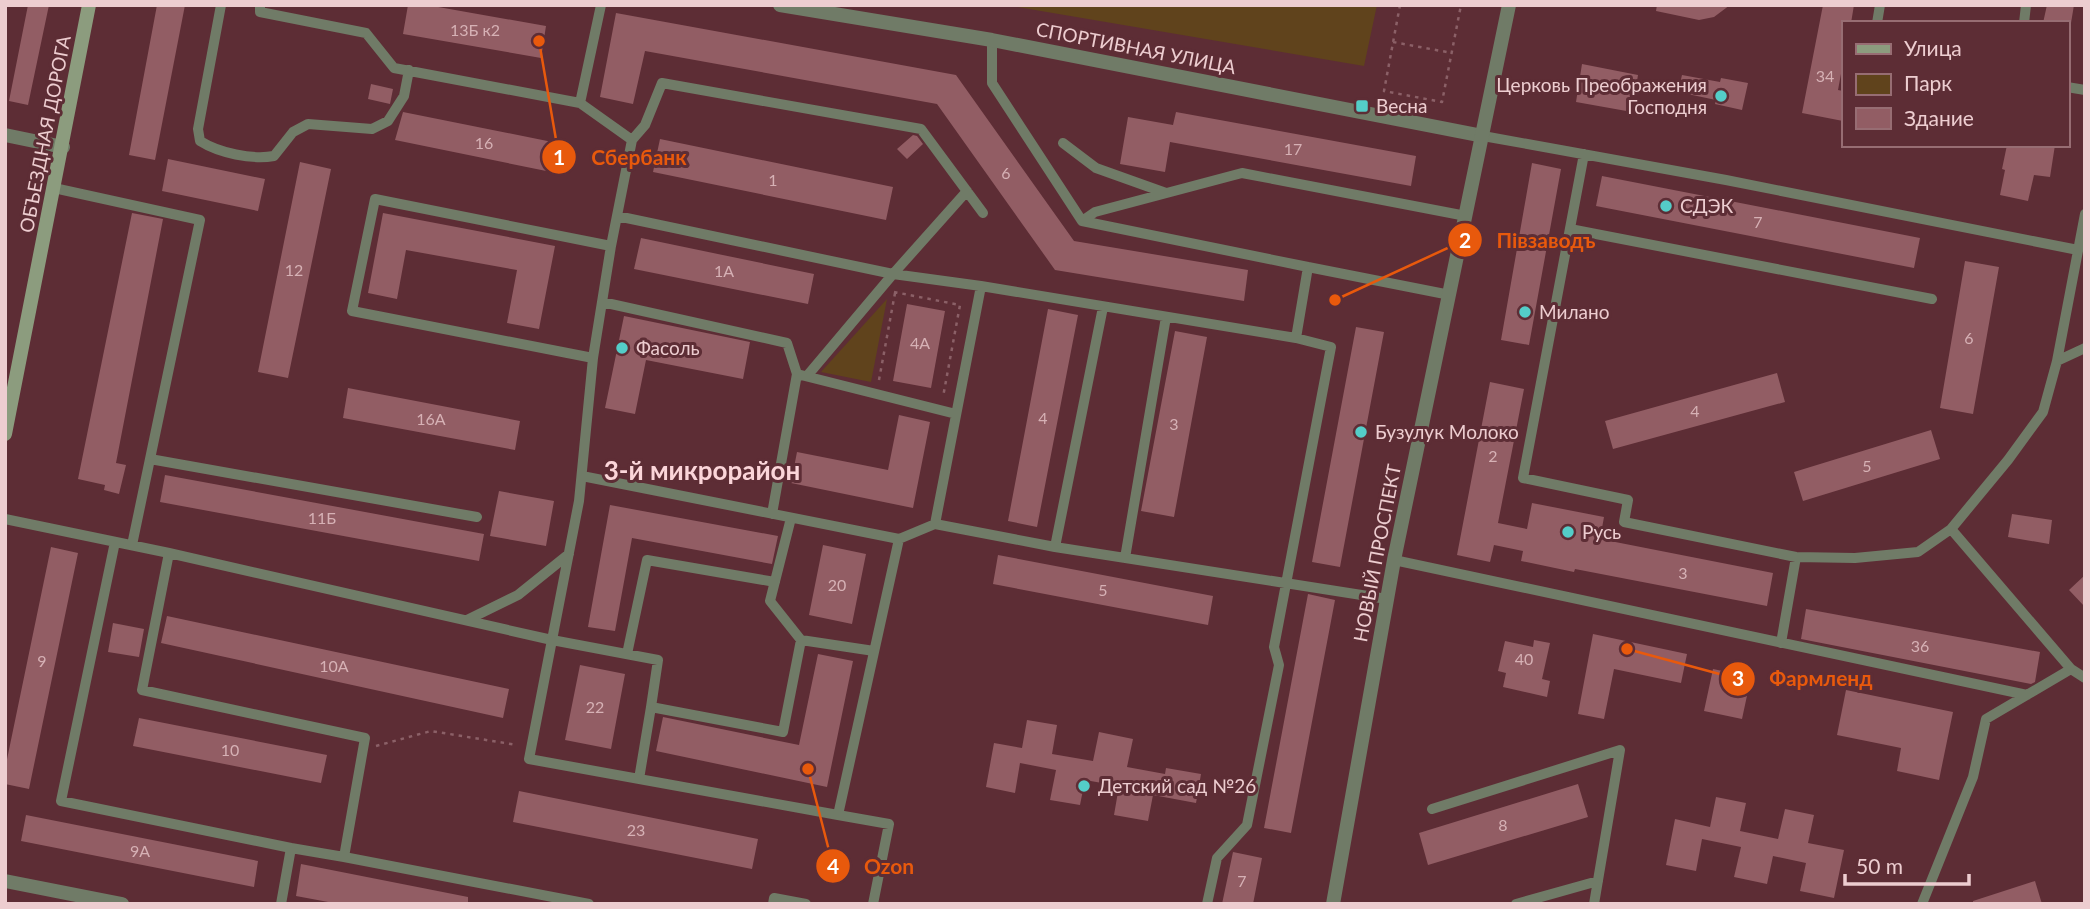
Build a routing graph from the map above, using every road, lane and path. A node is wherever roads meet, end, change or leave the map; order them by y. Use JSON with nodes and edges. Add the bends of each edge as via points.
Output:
{"nodes":[{"id":1,"x":89,"y":5,"type":"edge"},
{"id":2,"x":220,"y":5,"type":"edge"},
{"id":3,"x":261,"y":5,"type":"edge"},
{"id":4,"x":601,"y":5,"type":"edge"},
{"id":5,"x":780,"y":5,"type":"edge"},
{"id":6,"x":1400,"y":5,"type":"edge"},
{"id":7,"x":1461,"y":5,"type":"edge"},
{"id":8,"x":1509,"y":5,"type":"edge"},
{"id":9,"x":992,"y":40,"type":"junction"},
{"id":10,"x":1393,"y":42,"type":"junction"},
{"id":11,"x":1452,"y":53,"type":"junction"},
{"id":12,"x":409,"y":70,"type":"junction"},
{"id":13,"x":580,"y":103,"type":"junction"},
{"id":14,"x":5,"y":135,"type":"edge"},
{"id":15,"x":1483,"y":136,"type":"junction"},
{"id":16,"x":632,"y":140,"type":"junction"},
{"id":17,"x":1063,"y":143,"type":"dead end"},
{"id":18,"x":63,"y":146,"type":"junction"},
{"id":19,"x":1584,"y":155,"type":"junction"},
{"id":20,"x":54,"y":188,"type":"junction"},
{"id":21,"x":967,"y":191,"type":"junction"},
{"id":22,"x":1166,"y":193,"type":"junction"},
{"id":23,"x":983,"y":214,"type":"dead end"},
{"id":24,"x":2085,"y":214,"type":"edge"},
{"id":25,"x":617,"y":216,"type":"junction"},
{"id":26,"x":1466,"y":216,"type":"junction"},
{"id":27,"x":1082,"y":221,"type":"junction"},
{"id":28,"x":1570,"y":229,"type":"junction"},
{"id":29,"x":2082,"y":237,"type":"edge"},
{"id":30,"x":611,"y":246,"type":"junction"},
{"id":31,"x":2078,"y":250,"type":"junction"},
{"id":32,"x":1308,"y":267,"type":"junction"},
{"id":33,"x":893,"y":274,"type":"junction"},
{"id":34,"x":981,"y":286,"type":"junction"},
{"id":35,"x":880,"y":290,"type":"junction"},
{"id":36,"x":895,"y":292,"type":"junction"},
{"id":37,"x":1450,"y":295,"type":"junction"},
{"id":38,"x":1932,"y":299,"type":"dead end"},
{"id":39,"x":602,"y":302,"type":"junction"},
{"id":40,"x":1103,"y":307,"type":"junction"},
{"id":41,"x":1166,"y":317,"type":"junction"},
{"id":42,"x":1296,"y":338,"type":"junction"},
{"id":43,"x":2085,"y":348,"type":"edge"},
{"id":44,"x":593,"y":358,"type":"junction"},
{"id":45,"x":2057,"y":361,"type":"junction"},
{"id":46,"x":802,"y":375,"type":"junction"},
{"id":47,"x":877,"y":386,"type":"dead end"},
{"id":48,"x":943,"y":398,"type":"dead end"},
{"id":49,"x":8,"y":405,"type":"edge"},
{"id":50,"x":956,"y":414,"type":"junction"},
{"id":51,"x":5,"y":434,"type":"edge"},
{"id":52,"x":150,"y":458,"type":"junction"},
{"id":53,"x":582,"y":476,"type":"junction"},
{"id":54,"x":772,"y":514,"type":"junction"},
{"id":55,"x":477,"y":517,"type":"dead end"},
{"id":56,"x":791,"y":518,"type":"junction"},
{"id":57,"x":5,"y":519,"type":"edge"},
{"id":58,"x":935,"y":524,"type":"junction"},
{"id":59,"x":1951,"y":529,"type":"junction"},
{"id":60,"x":899,"y":540,"type":"junction"},
{"id":61,"x":115,"y":542,"type":"junction"},
{"id":62,"x":132,"y":545,"type":"junction"},
{"id":63,"x":1055,"y":547,"type":"junction"},
{"id":64,"x":169,"y":553,"type":"junction"},
{"id":65,"x":569,"y":554,"type":"junction"},
{"id":66,"x":1796,"y":557,"type":"junction"},
{"id":67,"x":1125,"y":558,"type":"junction"},
{"id":68,"x":1394,"y":560,"type":"junction"},
{"id":69,"x":775,"y":582,"type":"junction"},
{"id":70,"x":1286,"y":583,"type":"junction"},
{"id":71,"x":1387,"y":599,"type":"junction"},
{"id":72,"x":467,"y":620,"type":"junction"},
{"id":73,"x":801,"y":639,"type":"junction"},
{"id":74,"x":552,"y":640,"type":"junction"},
{"id":75,"x":1781,"y":643,"type":"junction"},
{"id":76,"x":874,"y":651,"type":"junction"},
{"id":77,"x":627,"y":654,"type":"junction"},
{"id":78,"x":2071,"y":669,"type":"junction"},
{"id":79,"x":2085,"y":678,"type":"edge"},
{"id":80,"x":2027,"y":695,"type":"junction"},
{"id":81,"x":651,"y":707,"type":"junction"},
{"id":82,"x":531,"y":747,"type":"junction"},
{"id":83,"x":363,"y":749,"type":"junction"},
{"id":84,"x":639,"y":779,"type":"junction"},
{"id":85,"x":1432,"y":809,"type":"dead end"},
{"id":86,"x":838,"y":814,"type":"junction"},
{"id":87,"x":291,"y":848,"type":"junction"},
{"id":88,"x":344,"y":857,"type":"junction"},
{"id":89,"x":5,"y":881,"type":"edge"},
{"id":90,"x":1598,"y":881,"type":"junction"},
{"id":91,"x":1921,"y":903,"type":"edge"},
{"id":92,"x":122,"y":904,"type":"edge"},
{"id":93,"x":281,"y":904,"type":"edge"},
{"id":94,"x":589,"y":904,"type":"edge"},
{"id":95,"x":773,"y":904,"type":"edge"},
{"id":96,"x":806,"y":904,"type":"edge"},
{"id":97,"x":873,"y":904,"type":"edge"},
{"id":98,"x":1207,"y":904,"type":"edge"},
{"id":99,"x":1333,"y":904,"type":"edge"},
{"id":100,"x":1516,"y":904,"type":"edge"},
{"id":101,"x":1594,"y":904,"type":"edge"}],
"edges":[{"from":1,"to":18,"type":"main road","name":"ОБЪЕЗДНАЯ ДОРОГА"},
{"from":2,"to":12,"type":"lane","via":[[198,128],[200,141],[212,148],[264,158],[274,156],[293,132],[308,124],[372,128],[388,121],[404,96]]},
{"from":3,"to":12,"type":"lane","via":[[260,12],[366,33],[394,68]]},
{"from":4,"to":13,"type":"lane"},
{"from":5,"to":9,"type":"street","name":"СПОРТИВНАЯ УЛИЦА"},
{"from":6,"to":10,"type":"path"},
{"from":7,"to":11,"type":"path"},
{"from":8,"to":15,"type":"street","name":"НОВЫЙ ПРОСПЕКТ"},
{"from":9,"to":15,"type":"street","name":"СПОРТИВНАЯ УЛИЦА"},
{"from":9,"to":27,"type":"lane","via":[[992,83]]},
{"from":10,"to":11,"type":"path"},
{"from":10,"to":11,"type":"path","via":[[1384,91],[1442,102]]},
{"from":12,"to":13,"type":"lane"},
{"from":13,"to":16,"type":"lane"},
{"from":14,"to":18,"type":"street"},
{"from":15,"to":19,"type":"lane"},
{"from":15,"to":26,"type":"street","name":"НОВЫЙ ПРОСПЕКТ"},
{"from":16,"to":21,"type":"lane","via":[[645,125],[662,83],[921,129]]},
{"from":16,"to":25,"type":"lane"},
{"from":17,"to":22,"type":"lane","via":[[1096,168]]},
{"from":18,"to":20,"type":"main road","name":"ОБЪЕЗДНАЯ ДОРОГА"},
{"from":19,"to":28,"type":"lane"},
{"from":19,"to":31,"type":"lane"},
{"from":20,"to":49,"type":"main road","name":"ОБЪЕЗДНАЯ ДОРОГА"},
{"from":20,"to":52,"type":"lane","via":[[200,220]]},
{"from":21,"to":23,"type":"lane"},
{"from":21,"to":33,"type":"lane"},
{"from":22,"to":26,"type":"lane","via":[[1242,173]]},
{"from":22,"to":27,"type":"lane","via":[[1096,212]]},
{"from":24,"to":29,"type":"lane"},
{"from":25,"to":30,"type":"lane"},
{"from":25,"to":33,"type":"lane"},
{"from":26,"to":37,"type":"street","name":"НОВЫЙ ПРОСПЕКТ"},
{"from":27,"to":32,"type":"lane"},
{"from":28,"to":38,"type":"lane"},
{"from":28,"to":66,"type":"lane","via":[[1523,478],[1628,500],[1624,522]]},
{"from":29,"to":31,"type":"lane"},
{"from":30,"to":39,"type":"lane"},
{"from":30,"to":44,"type":"lane","via":[[376,199],[352,311]]},
{"from":31,"to":45,"type":"lane"},
{"from":32,"to":37,"type":"lane"},
{"from":32,"to":42,"type":"lane"},
{"from":33,"to":34,"type":"lane"},
{"from":33,"to":35,"type":"lane"},
{"from":34,"to":40,"type":"lane"},
{"from":34,"to":50,"type":"lane"},
{"from":35,"to":36,"type":"path"},
{"from":35,"to":46,"type":"lane"},
{"from":36,"to":47,"type":"path"},
{"from":36,"to":48,"type":"path","via":[[960,306]]},
{"from":37,"to":68,"type":"street","name":"НОВЫЙ ПРОСПЕКТ"},
{"from":39,"to":44,"type":"lane"},
{"from":39,"to":46,"type":"lane","via":[[787,343]]},
{"from":40,"to":41,"type":"lane"},
{"from":40,"to":63,"type":"lane"},
{"from":41,"to":42,"type":"lane"},
{"from":41,"to":67,"type":"lane"},
{"from":42,"to":70,"type":"lane","via":[[1331,346]]},
{"from":43,"to":45,"type":"lane"},
{"from":44,"to":53,"type":"lane"},
{"from":45,"to":59,"type":"lane","via":[[2043,412]]},
{"from":46,"to":50,"type":"lane"},
{"from":46,"to":54,"type":"lane"},
{"from":49,"to":51,"type":"main road","name":"ОБЪЕЗДНАЯ ДОРОГА"},
{"from":50,"to":58,"type":"lane"},
{"from":52,"to":55,"type":"lane"},
{"from":52,"to":62,"type":"lane"},
{"from":53,"to":54,"type":"lane"},
{"from":53,"to":65,"type":"lane"},
{"from":54,"to":56,"type":"lane"},
{"from":56,"to":60,"type":"lane"},
{"from":56,"to":69,"type":"lane"},
{"from":57,"to":61,"type":"lane"},
{"from":58,"to":60,"type":"lane"},
{"from":58,"to":63,"type":"lane"},
{"from":59,"to":66,"type":"lane","via":[[1918,552]]},
{"from":59,"to":78,"type":"lane"},
{"from":60,"to":76,"type":"lane"},
{"from":61,"to":62,"type":"lane"},
{"from":61,"to":87,"type":"lane","via":[[61,801]]},
{"from":62,"to":64,"type":"lane"},
{"from":63,"to":67,"type":"lane"},
{"from":64,"to":72,"type":"lane"},
{"from":64,"to":83,"type":"lane","via":[[142,690],[365,737]]},
{"from":65,"to":72,"type":"lane","via":[[518,595]]},
{"from":65,"to":74,"type":"lane"},
{"from":66,"to":75,"type":"lane"},
{"from":67,"to":70,"type":"lane"},
{"from":68,"to":71,"type":"street","name":"НОВЫЙ ПРОСПЕКТ"},
{"from":68,"to":75,"type":"lane"},
{"from":69,"to":73,"type":"lane","via":[[770,601]]},
{"from":69,"to":77,"type":"lane","via":[[647,560]]},
{"from":70,"to":71,"type":"lane"},
{"from":70,"to":98,"type":"lane","via":[[1274,647],[1279,665],[1247,825],[1217,858]]},
{"from":71,"to":99,"type":"street","name":"НОВЫЙ ПРОСПЕКТ"},
{"from":72,"to":74,"type":"lane"},
{"from":73,"to":76,"type":"lane"},
{"from":73,"to":81,"type":"lane","via":[[783,732]]},
{"from":74,"to":77,"type":"lane"},
{"from":74,"to":82,"type":"lane"},
{"from":75,"to":80,"type":"lane"},
{"from":76,"to":86,"type":"lane"},
{"from":77,"to":81,"type":"lane","via":[[658,660]]},
{"from":78,"to":79,"type":"lane"},
{"from":78,"to":80,"type":"lane"},
{"from":80,"to":91,"type":"lane","via":[[1986,719],[1973,777]]},
{"from":81,"to":84,"type":"lane"},
{"from":82,"to":83,"type":"path","via":[[431,731]]},
{"from":82,"to":84,"type":"lane","via":[[528,759]]},
{"from":83,"to":88,"type":"lane"},
{"from":84,"to":86,"type":"lane"},
{"from":85,"to":90,"type":"lane","via":[[1620,750]]},
{"from":86,"to":97,"type":"lane","via":[[889,824]]},
{"from":87,"to":88,"type":"lane"},
{"from":87,"to":93,"type":"lane"},
{"from":88,"to":94,"type":"lane"},
{"from":89,"to":92,"type":"street"},
{"from":90,"to":100,"type":"lane"},
{"from":90,"to":101,"type":"lane"},
{"from":95,"to":96,"type":"lane","via":[[774,898]]}]}
